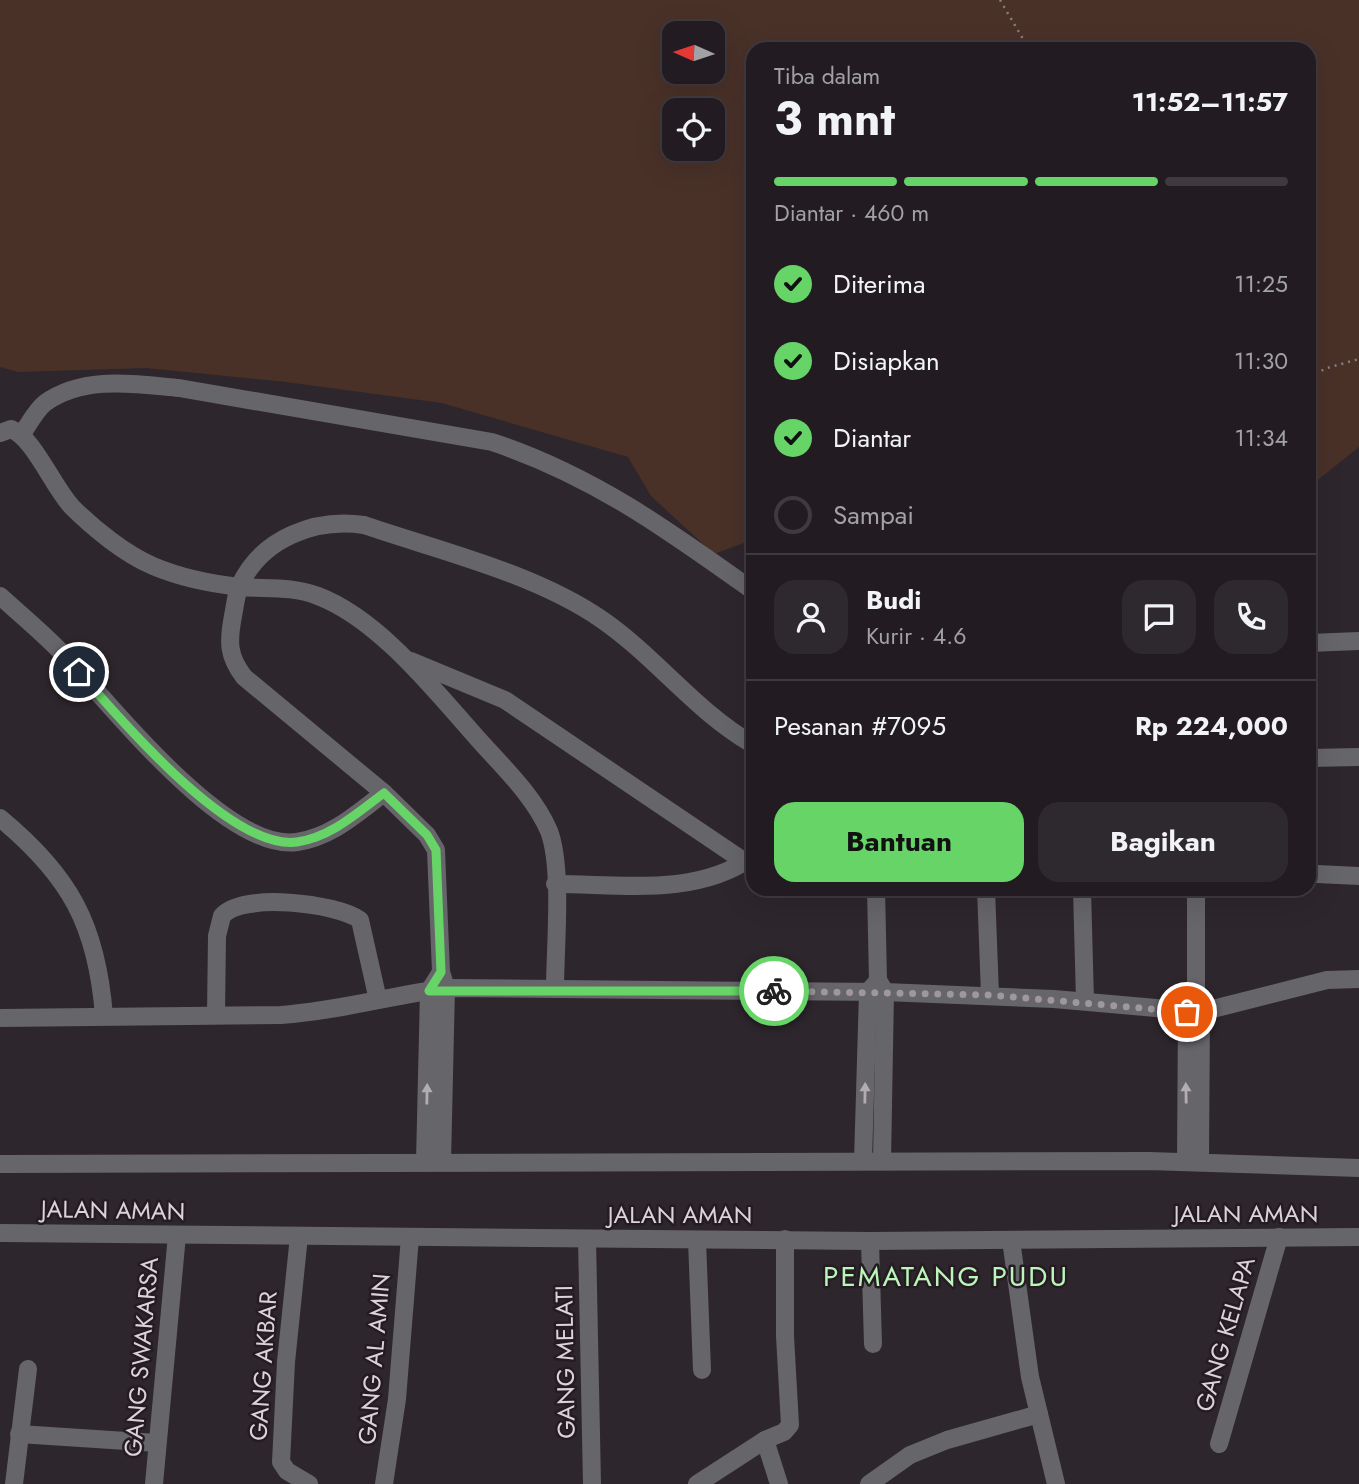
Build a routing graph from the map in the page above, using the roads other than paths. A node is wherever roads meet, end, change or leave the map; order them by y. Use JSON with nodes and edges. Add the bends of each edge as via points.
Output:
{"nodes":[{"id":1,"x":0,"y":433,"type":"edge"},
{"id":2,"x":22,"y":434,"type":"junction"},
{"id":3,"x":239,"y":586,"type":"junction"},
{"id":4,"x":746,"y":586,"type":"edge"},
{"id":5,"x":0,"y":596,"type":"edge"},
{"id":6,"x":1359,"y":641,"type":"edge"},
{"id":7,"x":1316,"y":643,"type":"edge"},
{"id":8,"x":408,"y":660,"type":"junction"},
{"id":9,"x":746,"y":739,"type":"edge"},
{"id":10,"x":1359,"y":757,"type":"edge"},
{"id":11,"x":1316,"y":758,"type":"edge"},
{"id":12,"x":384,"y":793,"type":"junction"},
{"id":13,"x":1,"y":821,"type":"edge"},
{"id":14,"x":746,"y":858,"type":"edge"},
{"id":15,"x":746,"y":862,"type":"edge"},
{"id":16,"x":1317,"y":874,"type":"dead end"},
{"id":17,"x":1359,"y":876,"type":"edge"},
{"id":18,"x":555,"y":884,"type":"junction"},
{"id":19,"x":876,"y":896,"type":"edge"},
{"id":20,"x":986,"y":896,"type":"edge"},
{"id":21,"x":1082,"y":896,"type":"edge"},
{"id":22,"x":1196,"y":896,"type":"edge"},
{"id":23,"x":1359,"y":979,"type":"edge"},
{"id":24,"x":439,"y":984,"type":"junction"},
{"id":25,"x":877,"y":988,"type":"junction"},
{"id":26,"x":555,"y":989,"type":"junction"},
{"id":27,"x":990,"y":995,"type":"junction"},
{"id":28,"x":377,"y":1000,"type":"junction"},
{"id":29,"x":1085,"y":1001,"type":"junction"},
{"id":30,"x":1195,"y":1006,"type":"junction"},
{"id":31,"x":216,"y":1014,"type":"junction"},
{"id":32,"x":104,"y":1016,"type":"junction"},
{"id":33,"x":0,"y":1018,"type":"edge"},
{"id":34,"x":863,"y":1161,"type":"junction"},
{"id":35,"x":882,"y":1161,"type":"junction"},
{"id":36,"x":1193,"y":1161,"type":"junction"},
{"id":37,"x":434,"y":1162,"type":"junction"},
{"id":38,"x":0,"y":1164,"type":"edge"},
{"id":39,"x":1359,"y":1168,"type":"edge"},
{"id":40,"x":0,"y":1233,"type":"edge"},
{"id":41,"x":177,"y":1235,"type":"junction"},
{"id":42,"x":299,"y":1236,"type":"junction"},
{"id":43,"x":410,"y":1237,"type":"junction"},
{"id":44,"x":1279,"y":1237,"type":"junction"},
{"id":45,"x":1359,"y":1237,"type":"edge"},
{"id":46,"x":587,"y":1239,"type":"junction"},
{"id":47,"x":785,"y":1239,"type":"junction"},
{"id":48,"x":697,"y":1240,"type":"junction"},
{"id":49,"x":1011,"y":1240,"type":"junction"},
{"id":50,"x":870,"y":1241,"type":"junction"},
{"id":51,"x":873,"y":1344,"type":"dead end"},
{"id":52,"x":29,"y":1369,"type":"dead end"},
{"id":53,"x":702,"y":1370,"type":"dead end"},
{"id":54,"x":1039,"y":1414,"type":"junction"},
{"id":55,"x":19,"y":1434,"type":"junction"},
{"id":56,"x":765,"y":1440,"type":"junction"},
{"id":57,"x":157,"y":1443,"type":"junction"},
{"id":58,"x":1219,"y":1444,"type":"dead end"},
{"id":59,"x":14,"y":1484,"type":"edge"},
{"id":60,"x":154,"y":1484,"type":"edge"},
{"id":61,"x":309,"y":1484,"type":"edge"},
{"id":62,"x":384,"y":1484,"type":"edge"},
{"id":63,"x":592,"y":1484,"type":"edge"},
{"id":64,"x":698,"y":1484,"type":"edge"},
{"id":65,"x":779,"y":1484,"type":"edge"},
{"id":66,"x":869,"y":1484,"type":"edge"},
{"id":67,"x":1056,"y":1484,"type":"edge"}],
"edges":[{"from":1,"to":2,"type":"street","via":[[11,429]]},
{"from":2,"to":3,"type":"street","via":[[72,507],[109,538],[152,566]]},
{"from":2,"to":4,"type":"street","via":[[44,404],[67,392],[93,384],[130,384],[179,388],[481,440],[541,458],[596,485]]},
{"from":3,"to":8,"type":"street","via":[[297,589],[321,597],[347,611]]},
{"from":3,"to":9,"type":"street","via":[[270,545],[325,523],[364,525],[577,604]]},
{"from":3,"to":12,"type":"street","via":[[228,645],[232,661],[244,677]]},
{"from":5,"to":12,"type":"street","via":[[62,653],[147,750],[215,809],[264,837],[295,843],[328,834]]},
{"from":6,"to":7,"type":"street"},
{"from":8,"to":14,"type":"street","via":[[505,699]]},
{"from":8,"to":18,"type":"street","via":[[530,799],[555,853]]},
{"from":10,"to":11,"type":"street"},
{"from":12,"to":24,"type":"street","via":[[436,850]]},
{"from":13,"to":32,"type":"street","via":[[32,845],[65,883],[91,936]]},
{"from":15,"to":18,"type":"street","via":[[704,880],[668,885]]},
{"from":16,"to":17,"type":"street"},
{"from":18,"to":26,"type":"street"},
{"from":19,"to":25,"type":"street"},
{"from":20,"to":27,"type":"street"},
{"from":21,"to":29,"type":"street"},
{"from":22,"to":30,"type":"street"},
{"from":23,"to":30,"type":"street","via":[[1327,980]]},
{"from":24,"to":26,"type":"street"},
{"from":24,"to":28,"type":"street"},
{"from":24,"to":37,"type":"street"},
{"from":25,"to":26,"type":"street"},
{"from":25,"to":27,"type":"street"},
{"from":34,"to":25,"type":"street","one_way":true},
{"from":25,"to":35,"type":"street"},
{"from":27,"to":29,"type":"street"},
{"from":28,"to":31,"type":"street","via":[[322,1012]]},
{"from":28,"to":31,"type":"street","via":[[360,920],[329,907],[245,903],[222,916],[217,936]]},
{"from":29,"to":30,"type":"street"},
{"from":30,"to":36,"type":"street"},
{"from":31,"to":32,"type":"street"},
{"from":32,"to":33,"type":"street"},
{"from":34,"to":35,"type":"street"},
{"from":34,"to":37,"type":"street"},
{"from":35,"to":36,"type":"street"},
{"from":36,"to":39,"type":"street"},
{"from":37,"to":38,"type":"street"},
{"from":40,"to":41,"type":"street","name":"JALAN AMAN"},
{"from":41,"to":42,"type":"street","name":"JALAN AMAN"},
{"from":41,"to":57,"type":"street","name":"GANG SWAKARSA"},
{"from":42,"to":43,"type":"street","name":"JALAN AMAN"},
{"from":42,"to":61,"type":"street","name":"GANG AKBAR","via":[[281,1462]]},
{"from":43,"to":46,"type":"street","name":"JALAN AMAN"},
{"from":43,"to":62,"type":"street","name":"GANG AL AMIN","via":[[397,1399]]},
{"from":44,"to":45,"type":"street","name":"JALAN AMAN"},
{"from":44,"to":49,"type":"street","name":"JALAN AMAN"},
{"from":44,"to":58,"type":"street","name":"GANG KELAPA"},
{"from":46,"to":48,"type":"street","name":"JALAN AMAN"},
{"from":46,"to":63,"type":"street","name":"GANG MELATI"},
{"from":47,"to":48,"type":"street","name":"JALAN AMAN"},
{"from":47,"to":50,"type":"street","name":"JALAN AMAN"},
{"from":47,"to":56,"type":"street","via":[[785,1336],[792,1413],[784,1432]]},
{"from":48,"to":53,"type":"street"},
{"from":49,"to":50,"type":"street","name":"JALAN AMAN"},
{"from":49,"to":54,"type":"street"},
{"from":50,"to":51,"type":"street"},
{"from":52,"to":55,"type":"street"},
{"from":54,"to":66,"type":"street","via":[[947,1440],[911,1455]]},
{"from":54,"to":67,"type":"street"},
{"from":55,"to":57,"type":"street"},
{"from":55,"to":59,"type":"street"},
{"from":56,"to":64,"type":"street"},
{"from":56,"to":65,"type":"street"},
{"from":57,"to":60,"type":"street","name":"GANG SWAKARSA"}]}
